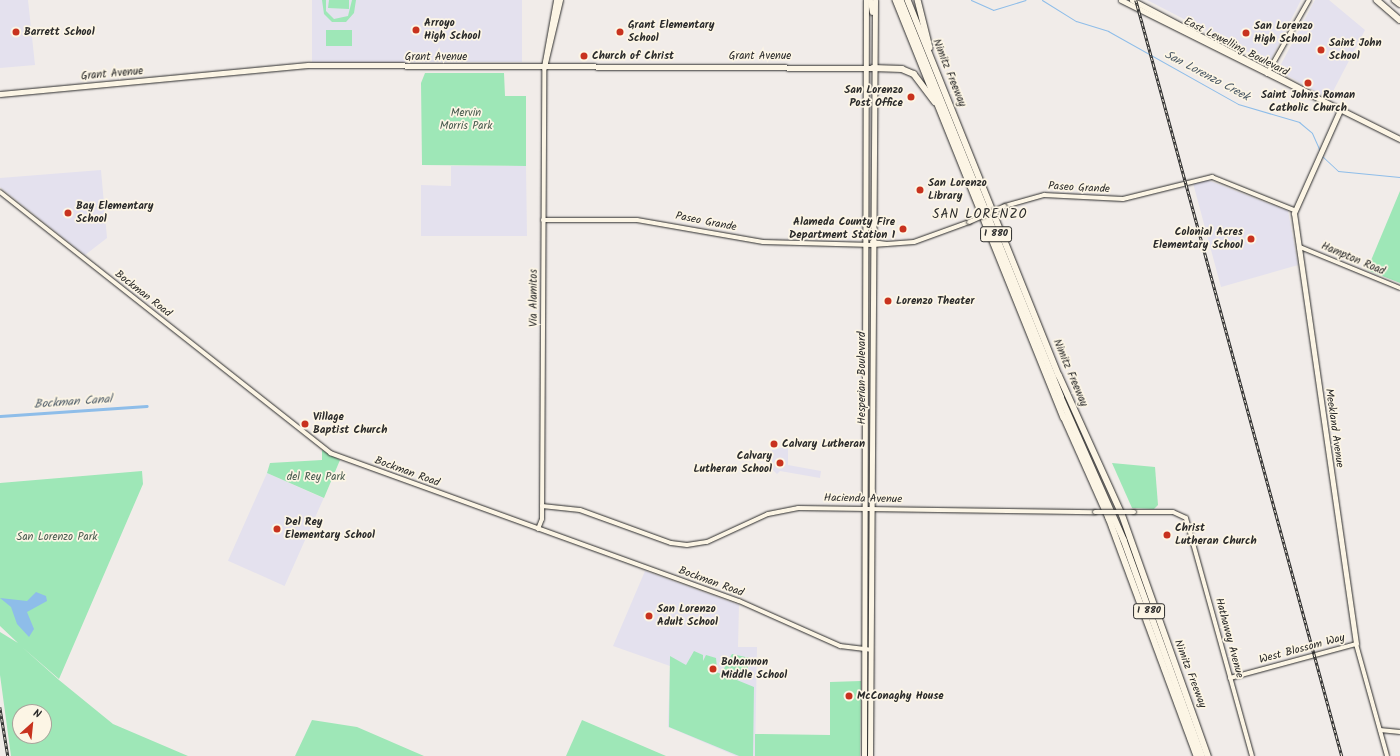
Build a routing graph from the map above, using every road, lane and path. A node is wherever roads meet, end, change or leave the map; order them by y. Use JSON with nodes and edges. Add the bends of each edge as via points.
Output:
{"nodes":[{"id":1,"x":556,"y":0,"type":"edge"},
{"id":2,"x":560,"y":0,"type":"edge"},
{"id":3,"x":866,"y":0,"type":"edge"},
{"id":4,"x":870,"y":0,"type":"edge"},
{"id":5,"x":874,"y":0,"type":"edge"},
{"id":6,"x":898,"y":0,"type":"edge"},
{"id":7,"x":908,"y":0,"type":"edge"},
{"id":8,"x":918,"y":0,"type":"edge"},
{"id":9,"x":1121,"y":0,"type":"edge"},
{"id":10,"x":1132,"y":0,"type":"edge"},
{"id":11,"x":1309,"y":0,"type":"edge"},
{"id":12,"x":1377,"y":0,"type":"edge"},
{"id":13,"x":1395,"y":0,"type":"edge"},
{"id":14,"x":1400,"y":4,"type":"edge"},
{"id":15,"x":1150,"y":12,"type":"junction"},
{"id":16,"x":873,"y":13,"type":"junction"},
{"id":17,"x":1400,"y":20,"type":"edge"},
{"id":18,"x":930,"y":52,"type":"junction"},
{"id":19,"x":546,"y":55,"type":"junction"},
{"id":20,"x":561,"y":66,"type":"junction"},
{"id":21,"x":527,"y":67,"type":"junction"},
{"id":22,"x":544,"y":67,"type":"junction"},
{"id":23,"x":865,"y":67,"type":"junction"},
{"id":24,"x":873,"y":68,"type":"junction"},
{"id":25,"x":1269,"y":72,"type":"junction"},
{"id":26,"x":0,"y":94,"type":"edge"},
{"id":27,"x":938,"y":106,"type":"junction"},
{"id":28,"x":1340,"y":110,"type":"junction"},
{"id":29,"x":1400,"y":139,"type":"edge"},
{"id":30,"x":0,"y":192,"type":"edge"},
{"id":31,"x":1294,"y":210,"type":"junction"},
{"id":32,"x":543,"y":220,"type":"junction"},
{"id":33,"x":866,"y":244,"type":"junction"},
{"id":34,"x":873,"y":244,"type":"junction"},
{"id":35,"x":1300,"y":247,"type":"junction"},
{"id":36,"x":1400,"y":288,"type":"edge"},
{"id":37,"x":866,"y":450,"type":"junction"},
{"id":38,"x":872,"y":461,"type":"junction"},
{"id":39,"x":1093,"y":467,"type":"junction"},
{"id":40,"x":1093,"y":480,"type":"junction"},
{"id":41,"x":542,"y":506,"type":"junction"},
{"id":42,"x":865,"y":507,"type":"junction"},
{"id":43,"x":872,"y":508,"type":"junction"},
{"id":44,"x":1189,"y":526,"type":"joint"},
{"id":45,"x":538,"y":529,"type":"junction"},
{"id":46,"x":865,"y":550,"type":"junction"},
{"id":47,"x":865,"y":571,"type":"junction"},
{"id":48,"x":871,"y":573,"type":"junction"},
{"id":49,"x":871,"y":598,"type":"junction"},
{"id":50,"x":1356,"y":644,"type":"junction"},
{"id":51,"x":865,"y":650,"type":"junction"},
{"id":52,"x":871,"y":650,"type":"junction"},
{"id":53,"x":1230,"y":678,"type":"junction"},
{"id":54,"x":865,"y":702,"type":"junction"},
{"id":55,"x":871,"y":711,"type":"junction"},
{"id":56,"x":1380,"y":730,"type":"junction"},
{"id":57,"x":1400,"y":732,"type":"edge"},
{"id":58,"x":864,"y":756,"type":"edge"},
{"id":59,"x":870,"y":756,"type":"edge"},
{"id":60,"x":1197,"y":756,"type":"edge"},
{"id":61,"x":1202,"y":756,"type":"edge"},
{"id":62,"x":1208,"y":756,"type":"edge"},
{"id":63,"x":1252,"y":756,"type":"edge"},
{"id":64,"x":1387,"y":756,"type":"edge"}],
"edges":[{"from":1,"to":19,"type":"main road"},
{"from":2,"to":19,"type":"main road"},
{"from":3,"to":23,"type":"main road","name":"Hesperian Boulevard"},
{"from":4,"to":16,"type":"main road"},
{"from":5,"to":16,"type":"main road","name":"Hesperian Boulevard"},
{"from":6,"to":27,"type":"highway","name":"Nimitz Freeway","number":"I 880"},
{"from":6,"to":39,"type":"highway","number":"I 880"},
{"from":7,"to":18,"type":"highway","name":"Nimitz Freeway","number":"I 880"},
{"from":8,"to":18,"type":"highway"},
{"from":9,"to":15,"type":"main road"},
{"from":10,"to":15,"type":"main road"},
{"from":11,"to":25,"type":"street"},
{"from":12,"to":17,"type":"highway"},
{"from":13,"to":14,"type":"highway"},
{"from":15,"to":25,"type":"main road","name":"East Lewelling Boulevard"},
{"from":16,"to":24,"type":"main road","name":"Hesperian Boulevard"},
{"from":18,"to":62,"type":"highway","name":"Nimitz Freeway","number":"I 880","via":[[1059,375],[1122,514]]},
{"from":19,"to":20,"type":"main road"},
{"from":19,"to":21,"type":"main road"},
{"from":19,"to":22,"type":"main road"},
{"from":20,"to":22,"type":"main road","name":"Grant Avenue"},
{"from":20,"to":23,"type":"main road","name":"Grant Avenue"},
{"from":21,"to":22,"type":"main road","name":"Grant Avenue"},
{"from":21,"to":26,"type":"main road","name":"Grant Avenue","via":[[308,65]]},
{"from":22,"to":32,"type":"street","name":"Via Alamitos"},
{"from":23,"to":24,"type":"main road","name":"Grant Avenue"},
{"from":23,"to":33,"type":"main road","name":"Hesperian Boulevard"},
{"from":24,"to":27,"type":"highway","via":[[902,69],[914,74]]},
{"from":24,"to":34,"type":"main road","name":"Hesperian Boulevard"},
{"from":25,"to":28,"type":"main road","name":"East Lewelling Boulevard"},
{"from":27,"to":40,"type":"highway","name":"Nimitz Freeway","number":"I 880"},
{"from":28,"to":29,"type":"main road","name":"East Lewelling Boulevard"},
{"from":28,"to":31,"type":"main road"},
{"from":30,"to":45,"type":"street","name":"Bockman Road","via":[[330,453]]},
{"from":31,"to":34,"type":"street","name":"Paseo Grande","bridge":true,"via":[[1212,177],[1123,199],[1044,195],[1005,206],[914,242]]},
{"from":31,"to":35,"type":"main road","name":"Meekland Avenue"},
{"from":32,"to":33,"type":"street","name":"Paseo Grande","via":[[637,220],[763,242]]},
{"from":32,"to":41,"type":"street","name":"Via Alamitos"},
{"from":33,"to":34,"type":"street","name":"Paseo Grande"},
{"from":33,"to":37,"type":"main road","name":"Hesperian Boulevard"},
{"from":34,"to":38,"type":"main road","name":"Hesperian Boulevard"},
{"from":35,"to":36,"type":"street","name":"Hampton Road"},
{"from":35,"to":50,"type":"main road","name":"Meekland Avenue"},
{"from":37,"to":38,"type":"main road"},
{"from":37,"to":42,"type":"main road","name":"Hesperian Boulevard"},
{"from":38,"to":43,"type":"main road","name":"Hesperian Boulevard"},
{"from":39,"to":40,"type":"highway"},
{"from":39,"to":61,"type":"highway","number":"I 880","via":[[1124,540]]},
{"from":40,"to":60,"type":"highway","name":"Nimitz Freeway","number":"I 880"},
{"from":41,"to":42,"type":"street","name":"Hacienda Avenue","via":[[580,510],[671,543],[687,545],[707,542],[780,510]]},
{"from":41,"to":45,"type":"street","name":"Via Alamitos"},
{"from":42,"to":43,"type":"street","name":"Hacienda Avenue"},
{"from":42,"to":46,"type":"main road","name":"Hesperian Boulevard"},
{"from":43,"to":44,"type":"street","name":"Hacienda Avenue","bridge":true,"via":[[1181,513]]},
{"from":43,"to":48,"type":"main road","name":"Hesperian Boulevard"},
{"from":44,"to":53,"type":"street","name":"Hathaway Avenue"},
{"from":45,"to":51,"type":"street","name":"Bockman Road","via":[[739,601],[840,646]]},
{"from":46,"to":47,"type":"main road","name":"Hesperian Boulevard"},
{"from":46,"to":48,"type":"main road"},
{"from":47,"to":49,"type":"main road"},
{"from":47,"to":51,"type":"main road","name":"Hesperian Boulevard"},
{"from":48,"to":49,"type":"main road","name":"Hesperian Boulevard"},
{"from":49,"to":52,"type":"main road","name":"Hesperian Boulevard"},
{"from":50,"to":53,"type":"street","name":"West Blossom Way"},
{"from":50,"to":56,"type":"street","name":"Meekland Avenue"},
{"from":51,"to":52,"type":"street","name":"Bockman Road"},
{"from":51,"to":54,"type":"main road","name":"Hesperian Boulevard"},
{"from":52,"to":55,"type":"main road","name":"Hesperian Boulevard"},
{"from":53,"to":63,"type":"street","name":"Hathaway Avenue"},
{"from":54,"to":55,"type":"main road"},
{"from":54,"to":58,"type":"main road","name":"Hesperian Boulevard"},
{"from":55,"to":59,"type":"main road","name":"Hesperian Boulevard"},
{"from":56,"to":57,"type":"street"},
{"from":56,"to":64,"type":"street","name":"Meekland Avenue"}]}
